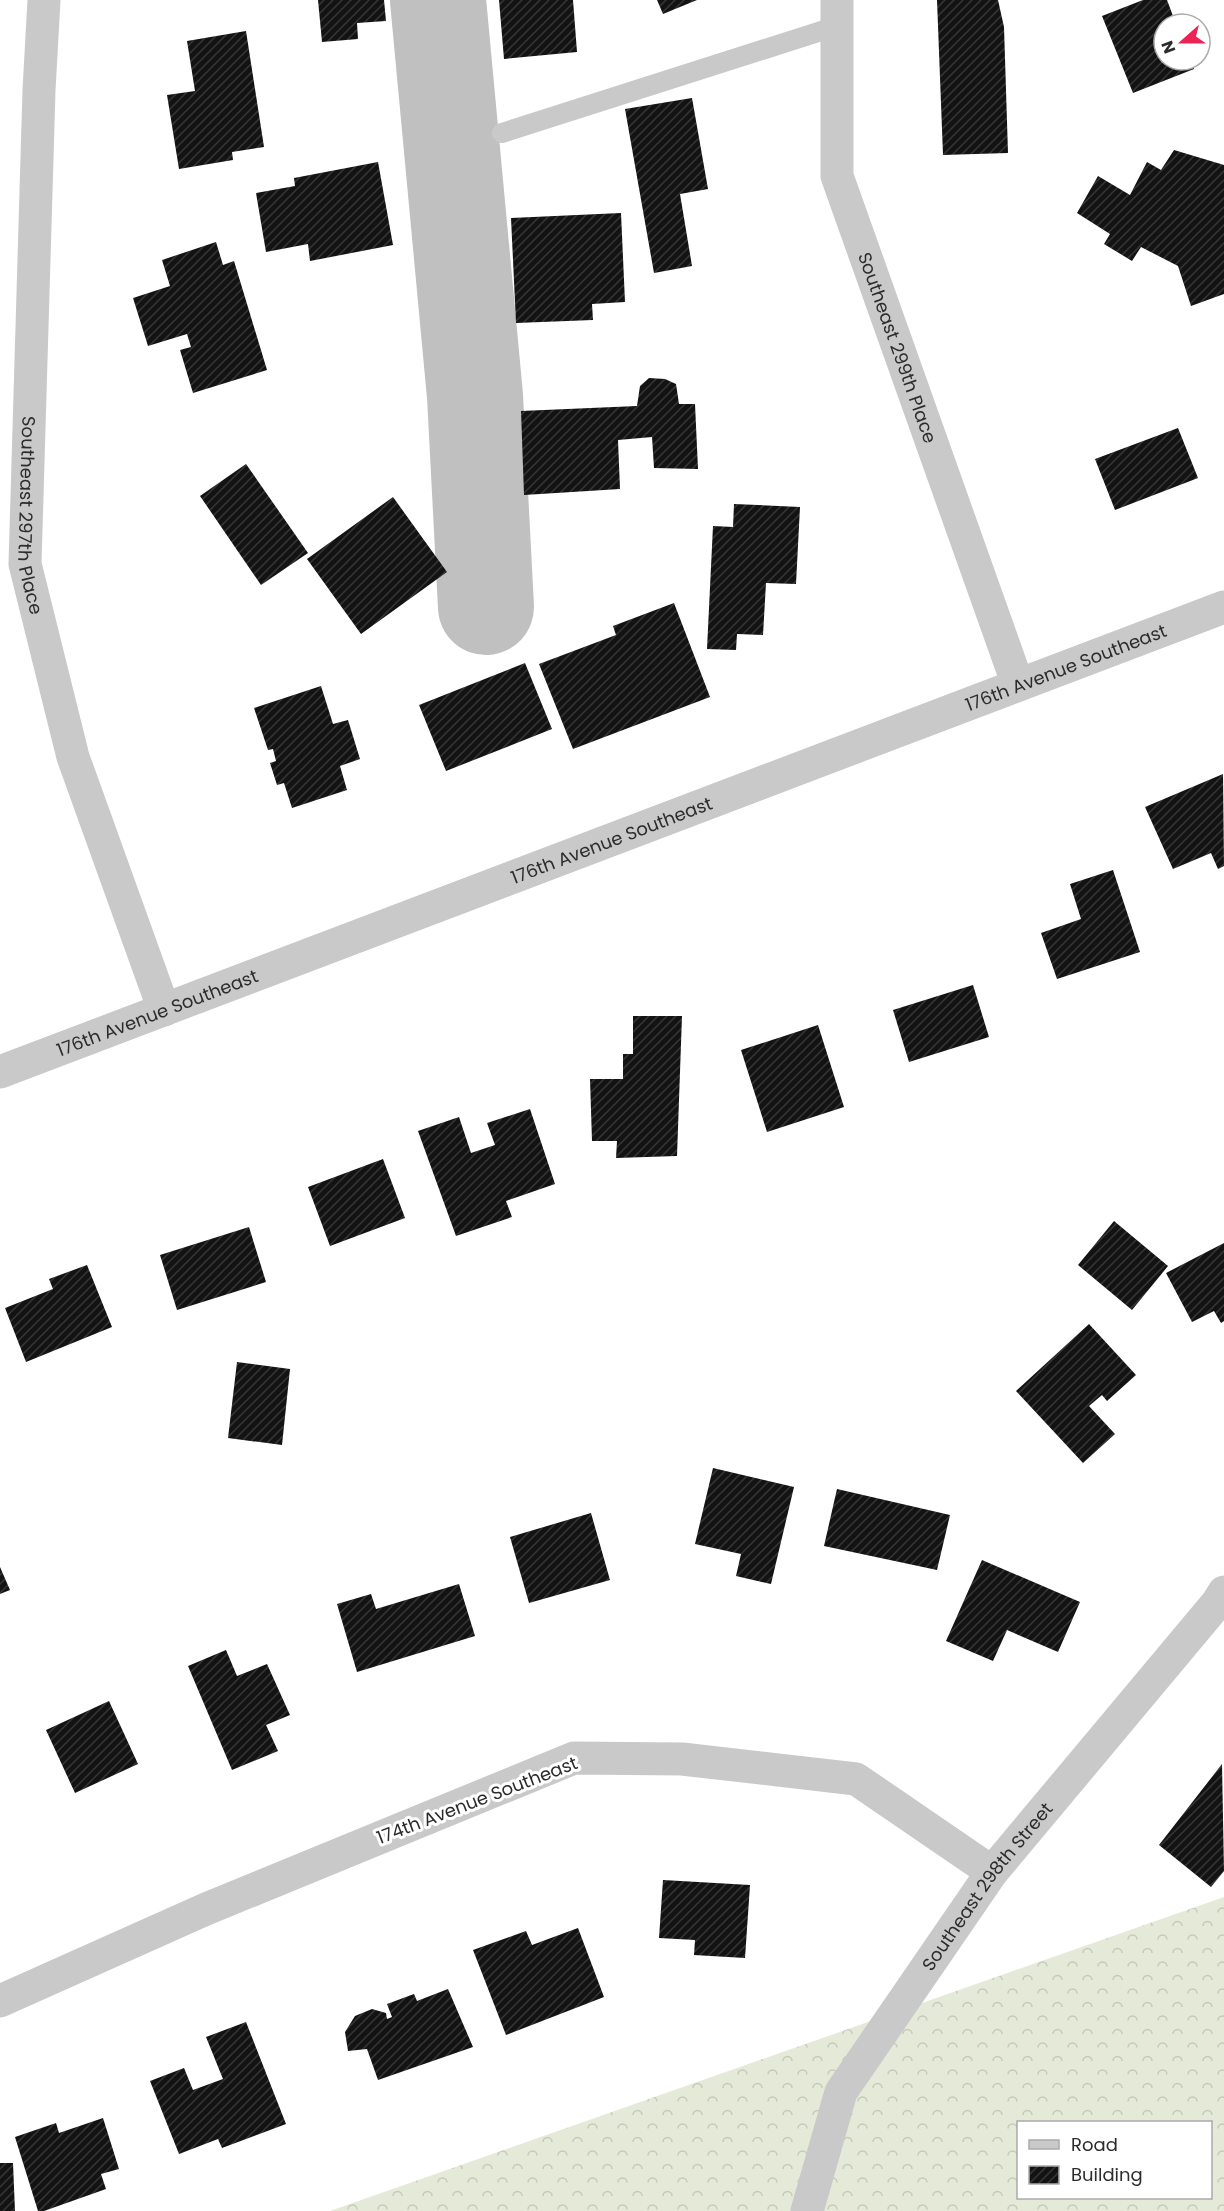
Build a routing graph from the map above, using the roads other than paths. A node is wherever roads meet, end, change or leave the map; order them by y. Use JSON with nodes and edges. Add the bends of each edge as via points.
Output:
{"nodes":[{"id":1,"x":44,"y":0,"type":"edge"},
{"id":2,"x":837,"y":13,"type":"edge"},
{"id":3,"x":502,"y":133,"type":"dead end"},
{"id":4,"x":1224,"y":607,"type":"edge"},
{"id":5,"x":1018,"y":685,"type":"junction"},
{"id":6,"x":164,"y":1010,"type":"junction"},
{"id":7,"x":0,"y":1072,"type":"edge"},
{"id":8,"x":1222,"y":1601,"type":"edge"},
{"id":9,"x":992,"y":1872,"type":"junction"},
{"id":10,"x":0,"y":2001,"type":"edge"},
{"id":11,"x":807,"y":2211,"type":"edge"}],
"edges":[{"from":1,"to":6,"type":"street","name":"Southeast 297th Place","via":[[26,564],[73,757]]},
{"from":2,"to":3,"type":"lane"},
{"from":2,"to":5,"type":"street","name":"Southeast 299th Place","via":[[837,176]]},
{"from":4,"to":5,"type":"street","name":"176th Avenue Southeast"},
{"from":5,"to":6,"type":"street","name":"176th Avenue Southeast"},
{"from":6,"to":7,"type":"street","name":"176th Avenue Southeast"},
{"from":8,"to":9,"type":"street","name":"Southeast 298th Street"},
{"from":9,"to":10,"type":"street","name":"174th Avenue Southeast","via":[[856,1779],[682,1759],[574,1758],[206,1909]]},
{"from":9,"to":11,"type":"street","name":"Southeast 298th Street","via":[[841,2092]]}]}
